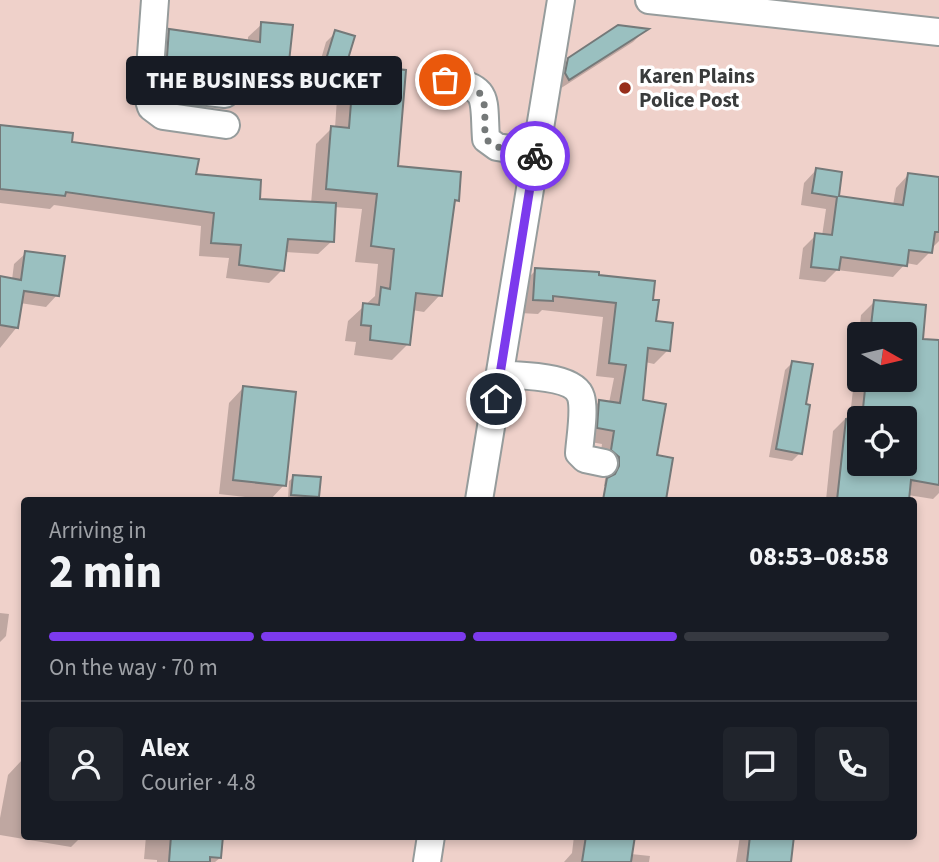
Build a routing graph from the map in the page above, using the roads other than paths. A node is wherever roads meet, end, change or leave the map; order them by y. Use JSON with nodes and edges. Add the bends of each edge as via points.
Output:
{"nodes":[{"id":1,"x":155,"y":0,"type":"edge"},
{"id":2,"x":561,"y":0,"type":"edge"},
{"id":3,"x":649,"y":0,"type":"edge"},
{"id":4,"x":939,"y":32,"type":"edge"},
{"id":5,"x":445,"y":80,"type":"dead end"},
{"id":6,"x":149,"y":85,"type":"junction"},
{"id":7,"x":225,"y":94,"type":"dead end"},
{"id":8,"x":226,"y":125,"type":"dead end"},
{"id":9,"x":535,"y":153,"type":"junction"},
{"id":10,"x":500,"y":374,"type":"junction"},
{"id":11,"x":604,"y":463,"type":"dead end"},
{"id":12,"x":480,"y":497,"type":"edge"},
{"id":13,"x":430,"y":840,"type":"edge"},
{"id":14,"x":427,"y":862,"type":"edge"}],
"edges":[{"from":1,"to":6,"type":"street"},
{"from":2,"to":9,"type":"street"},
{"from":3,"to":4,"type":"street"},
{"from":5,"to":9,"type":"street","via":[[475,87],[482,95],[485,139],[491,144]]},
{"from":6,"to":7,"type":"street"},
{"from":6,"to":8,"type":"street","via":[[155,113]]},
{"from":9,"to":10,"type":"street"},
{"from":10,"to":11,"type":"street","via":[[576,387],[582,398],[579,453]]},
{"from":10,"to":12,"type":"street"},
{"from":13,"to":14,"type":"street"}]}
